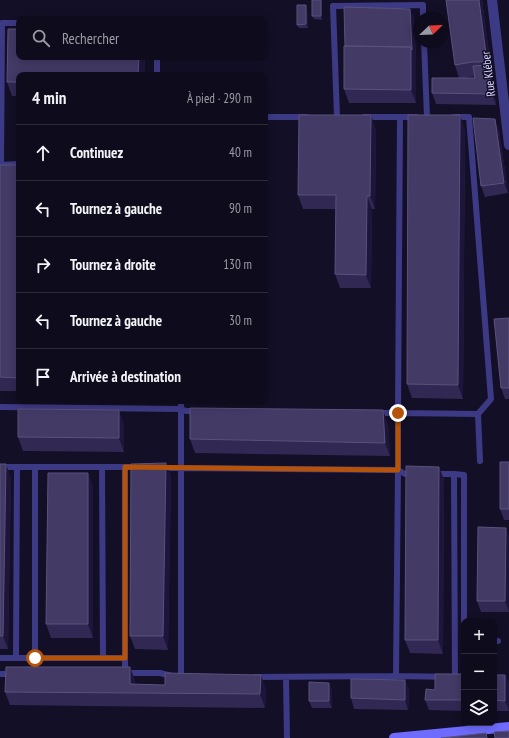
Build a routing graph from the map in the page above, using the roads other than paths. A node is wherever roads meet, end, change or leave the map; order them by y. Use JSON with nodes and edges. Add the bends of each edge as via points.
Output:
{"nodes":[{"id":1,"x":492,"y":0,"type":"edge"},
{"id":2,"x":423,"y":12,"type":"edge"},
{"id":3,"x":16,"y":23,"type":"edge"},
{"id":4,"x":1,"y":24,"type":"edge"},
{"id":5,"x":424,"y":48,"type":"edge"},
{"id":6,"x":157,"y":60,"type":"edge"},
{"id":7,"x":157,"y":72,"type":"edge"},
{"id":8,"x":268,"y":117,"type":"edge"},
{"id":9,"x":315,"y":117,"type":"edge"},
{"id":10,"x":330,"y":117,"type":"edge"},
{"id":11,"x":337,"y":117,"type":"junction"},
{"id":12,"x":345,"y":117,"type":"edge"},
{"id":13,"x":361,"y":117,"type":"edge"},
{"id":14,"x":400,"y":117,"type":"junction"},
{"id":15,"x":428,"y":117,"type":"junction"},
{"id":16,"x":434,"y":117,"type":"edge"},
{"id":17,"x":448,"y":117,"type":"edge"},
{"id":18,"x":509,"y":145,"type":"edge"},
{"id":19,"x":16,"y":164,"type":"edge"},
{"id":20,"x":1,"y":165,"type":"edge"},
{"id":21,"x":43,"y":404,"type":"edge"},
{"id":22,"x":111,"y":404,"type":"edge"},
{"id":23,"x":181,"y":404,"type":"edge"},
{"id":24,"x":0,"y":407,"type":"edge"},
{"id":25,"x":111,"y":408,"type":"junction"},
{"id":26,"x":181,"y":409,"type":"junction"},
{"id":27,"x":202,"y":411,"type":"edge"},
{"id":28,"x":374,"y":413,"type":"edge"},
{"id":29,"x":398,"y":413,"type":"junction"},
{"id":30,"x":478,"y":414,"type":"junction"},
{"id":31,"x":480,"y":461,"type":"dead end"},
{"id":32,"x":0,"y":467,"type":"edge"},
{"id":33,"x":17,"y":467,"type":"junction"},
{"id":34,"x":35,"y":467,"type":"junction"},
{"id":35,"x":102,"y":467,"type":"junction"},
{"id":36,"x":125,"y":467,"type":"junction"},
{"id":37,"x":149,"y":468,"type":"edge"},
{"id":38,"x":157,"y":468,"type":"edge"},
{"id":39,"x":181,"y":468,"type":"junction"},
{"id":40,"x":398,"y":470,"type":"junction"},
{"id":41,"x":419,"y":474,"type":"edge"},
{"id":42,"x":433,"y":474,"type":"edge"},
{"id":43,"x":454,"y":474,"type":"junction"},
{"id":44,"x":464,"y":618,"type":"edge"},
{"id":45,"x":0,"y":658,"type":"edge"},
{"id":46,"x":16,"y":658,"type":"junction"},
{"id":47,"x":35,"y":658,"type":"junction"},
{"id":48,"x":102,"y":658,"type":"junction"},
{"id":49,"x":125,"y":658,"type":"junction"},
{"id":50,"x":0,"y":674,"type":"edge"},
{"id":51,"x":16,"y":674,"type":"edge"},
{"id":52,"x":396,"y":676,"type":"junction"},
{"id":53,"x":286,"y":677,"type":"junction"},
{"id":54,"x":246,"y":678,"type":"edge"},
{"id":55,"x":509,"y":727,"type":"edge"},
{"id":56,"x":287,"y":738,"type":"edge"},
{"id":57,"x":394,"y":738,"type":"edge"}],
"edges":[{"from":1,"to":18,"type":"street","name":"Rue Kléber"},
{"from":2,"to":11,"type":"lane","via":[[423,5],[333,6]]},
{"from":3,"to":4,"type":"lane"},
{"from":4,"to":20,"type":"lane"},
{"from":5,"to":15,"type":"lane"},
{"from":6,"to":7,"type":"lane"},
{"from":8,"to":9,"type":"lane"},
{"from":10,"to":11,"type":"lane"},
{"from":11,"to":12,"type":"lane"},
{"from":13,"to":14,"type":"lane"},
{"from":14,"to":15,"type":"lane"},
{"from":14,"to":29,"type":"lane"},
{"from":15,"to":16,"type":"lane"},
{"from":17,"to":30,"type":"lane","via":[[469,117],[491,400]]},
{"from":19,"to":20,"type":"lane"},
{"from":21,"to":24,"type":"lane"},
{"from":21,"to":25,"type":"lane"},
{"from":22,"to":25,"type":"lane"},
{"from":23,"to":26,"type":"lane"},
{"from":25,"to":26,"type":"lane"},
{"from":26,"to":27,"type":"lane"},
{"from":26,"to":39,"type":"lane"},
{"from":28,"to":29,"type":"lane"},
{"from":29,"to":30,"type":"lane"},
{"from":29,"to":40,"type":"lane"},
{"from":30,"to":31,"type":"lane"},
{"from":32,"to":33,"type":"lane"},
{"from":33,"to":34,"type":"lane"},
{"from":33,"to":46,"type":"lane"},
{"from":34,"to":35,"type":"lane"},
{"from":34,"to":47,"type":"lane"},
{"from":35,"to":36,"type":"lane"},
{"from":35,"to":48,"type":"lane"},
{"from":36,"to":37,"type":"lane"},
{"from":36,"to":49,"type":"lane"},
{"from":38,"to":39,"type":"lane"},
{"from":39,"to":40,"type":"lane"},
{"from":39,"to":49,"type":"lane","via":[[183,678],[160,673],[121,673]]},
{"from":40,"to":41,"type":"lane","via":[[404,474]]},
{"from":40,"to":52,"type":"lane"},
{"from":42,"to":43,"type":"lane"},
{"from":43,"to":44,"type":"lane","via":[[464,475]]},
{"from":43,"to":52,"type":"lane","via":[[457,677]]},
{"from":45,"to":46,"type":"lane"},
{"from":46,"to":47,"type":"lane"},
{"from":47,"to":48,"type":"lane"},
{"from":48,"to":49,"type":"lane"},
{"from":50,"to":51,"type":"lane"},
{"from":52,"to":53,"type":"lane"},
{"from":53,"to":54,"type":"lane"},
{"from":53,"to":56,"type":"lane"},
{"from":55,"to":57,"type":"main road"}]}
